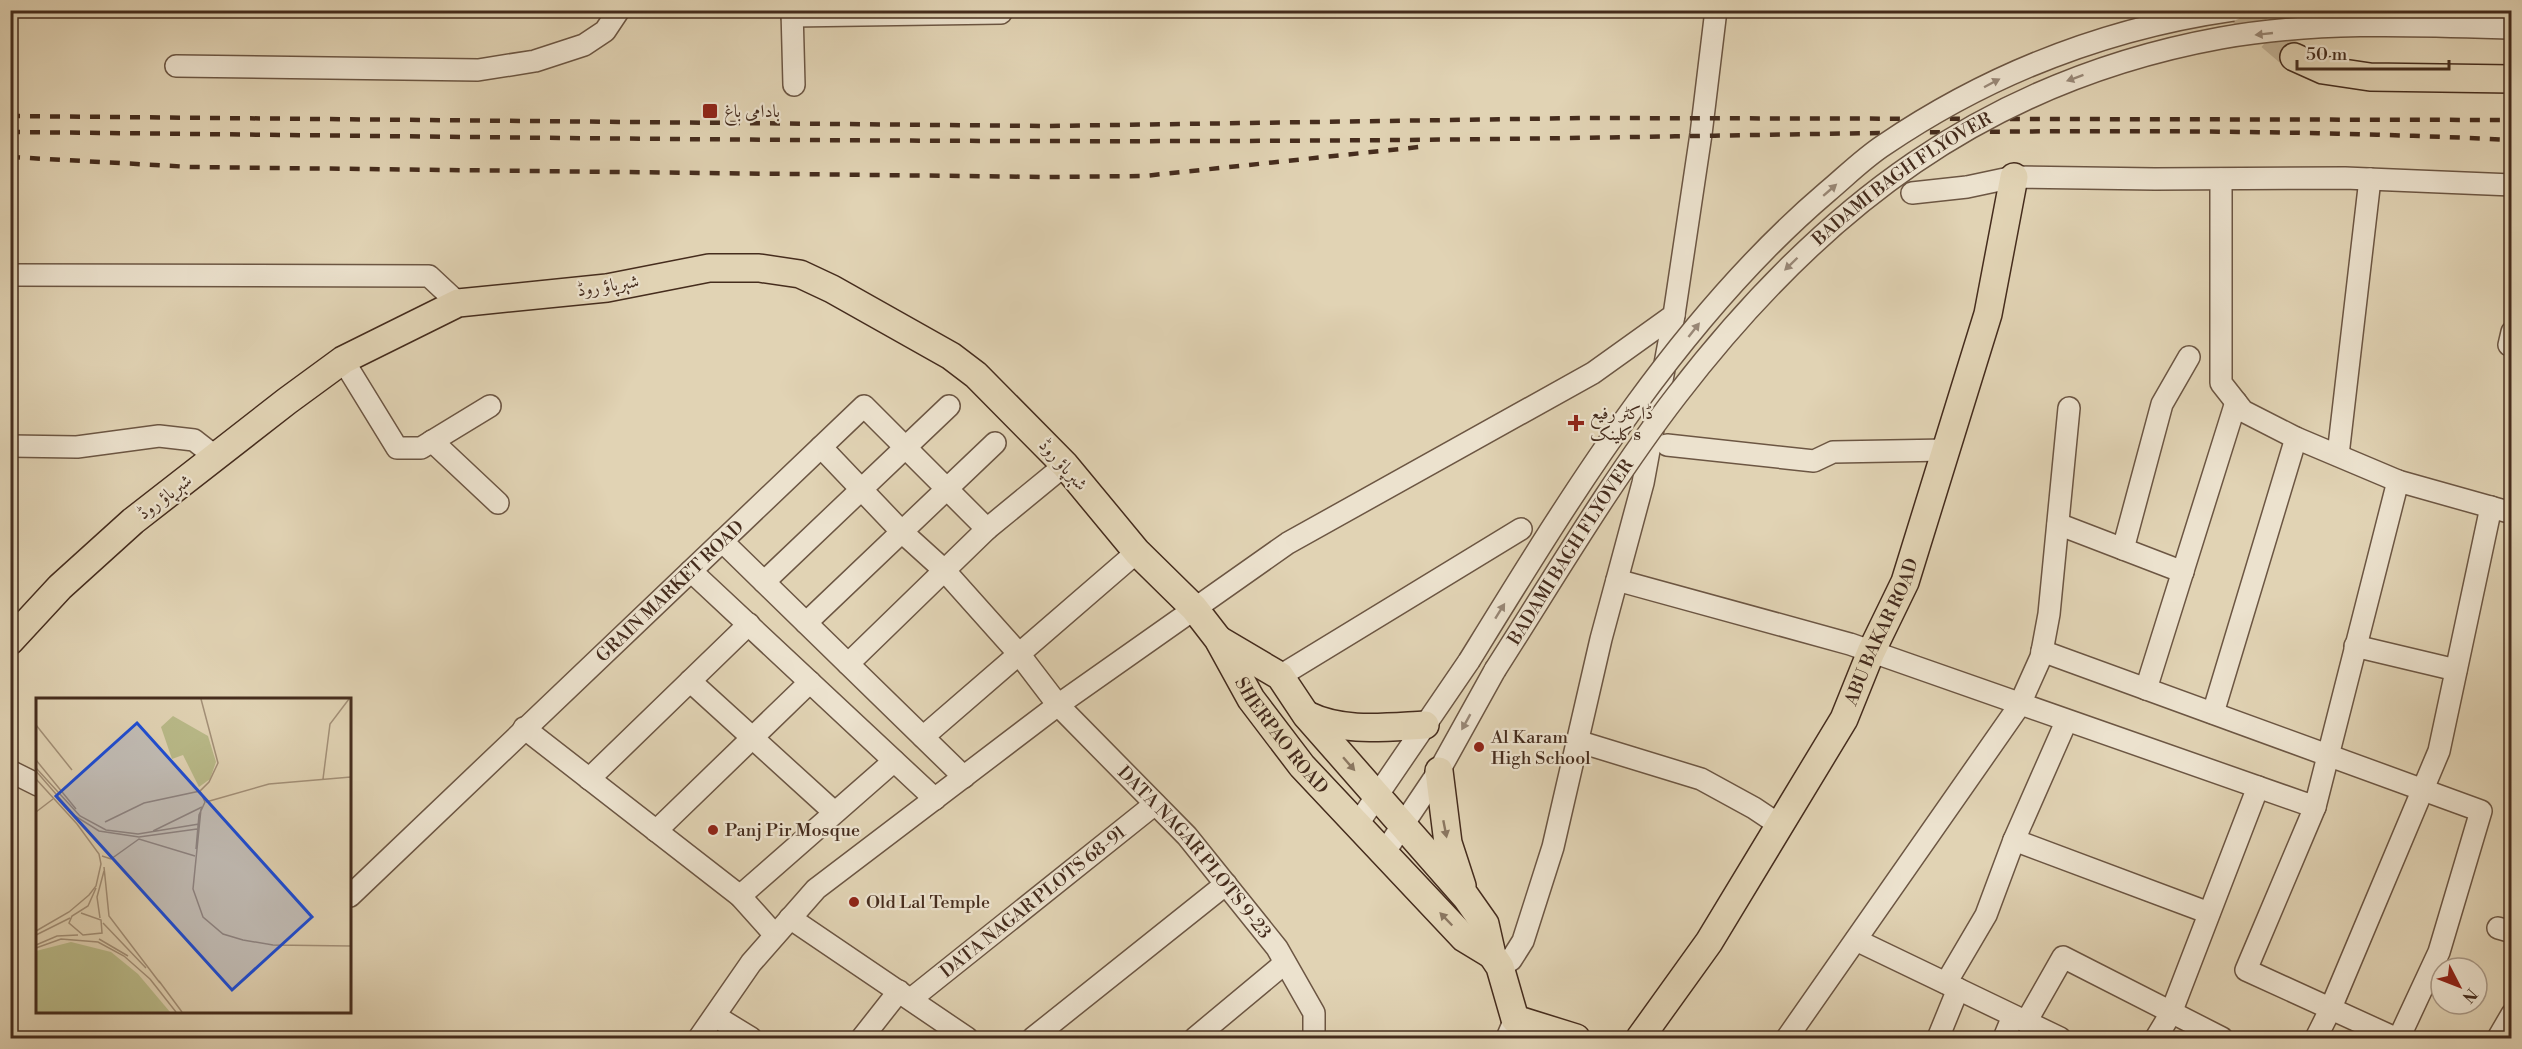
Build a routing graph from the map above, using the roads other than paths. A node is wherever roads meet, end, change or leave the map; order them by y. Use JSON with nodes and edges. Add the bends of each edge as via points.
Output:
{"nodes":[{"id":1,"x":619,"y":10,"type":"edge"},
{"id":2,"x":1716,"y":10,"type":"edge"},
{"id":3,"x":2233,"y":10,"type":"edge"},
{"id":4,"x":1000,"y":13,"type":"dead end"},
{"id":5,"x":792,"y":14,"type":"edge"},
{"id":6,"x":2511,"y":28,"type":"edge"},
{"id":7,"x":2294,"y":57,"type":"tunnel mouth"},
{"id":8,"x":176,"y":66,"type":"dead end"},
{"id":9,"x":2511,"y":78,"type":"edge"},
{"id":10,"x":794,"y":85,"type":"dead end"},
{"id":11,"x":2014,"y":177,"type":"junction"},
{"id":12,"x":2221,"y":179,"type":"junction"},
{"id":13,"x":2370,"y":179,"type":"junction"},
{"id":14,"x":2511,"y":185,"type":"edge"},
{"id":15,"x":1912,"y":193,"type":"dead end"},
{"id":16,"x":10,"y":275,"type":"edge"},
{"id":17,"x":458,"y":303,"type":"junction"},
{"id":18,"x":1674,"y":315,"type":"junction"},
{"id":19,"x":2189,"y":357,"type":"dead end"},
{"id":20,"x":343,"y":360,"type":"junction"},
{"id":21,"x":2236,"y":402,"type":"junction"},
{"id":22,"x":490,"y":406,"type":"dead end"},
{"id":23,"x":949,"y":406,"type":"dead end"},
{"id":24,"x":2069,"y":408,"type":"dead end"},
{"id":25,"x":2296,"y":438,"type":"junction"},
{"id":26,"x":432,"y":441,"type":"junction"},
{"id":27,"x":995,"y":443,"type":"dead end"},
{"id":28,"x":1667,"y":445,"type":"dead end"},
{"id":29,"x":10,"y":446,"type":"edge"},
{"id":30,"x":821,"y":447,"type":"junction"},
{"id":31,"x":906,"y":448,"type":"junction"},
{"id":32,"x":1947,"y":450,"type":"junction"},
{"id":33,"x":2338,"y":455,"type":"junction"},
{"id":34,"x":217,"y":458,"type":"junction"},
{"id":35,"x":1065,"y":465,"type":"junction"},
{"id":36,"x":2398,"y":481,"type":"junction"},
{"id":37,"x":863,"y":489,"type":"junction"},
{"id":38,"x":947,"y":489,"type":"junction"},
{"id":39,"x":498,"y":503,"type":"dead end"},
{"id":40,"x":2491,"y":507,"type":"junction"},
{"id":41,"x":2511,"y":513,"type":"edge"},
{"id":42,"x":2058,"y":524,"type":"junction"},
{"id":43,"x":987,"y":529,"type":"junction"},
{"id":44,"x":1521,"y":529,"type":"dead end"},
{"id":45,"x":903,"y":532,"type":"junction"},
{"id":46,"x":722,"y":541,"type":"junction"},
{"id":47,"x":2123,"y":549,"type":"junction"},
{"id":48,"x":1137,"y":552,"type":"junction"},
{"id":49,"x":944,"y":570,"type":"junction"},
{"id":50,"x":691,"y":571,"type":"junction"},
{"id":51,"x":2183,"y":572,"type":"junction"},
{"id":52,"x":1617,"y":580,"type":"junction"},
{"id":53,"x":764,"y":582,"type":"junction"},
{"id":54,"x":1194,"y":608,"type":"junction"},
{"id":55,"x":806,"y":622,"type":"junction"},
{"id":56,"x":748,"y":624,"type":"junction"},
{"id":57,"x":1218,"y":639,"type":"junction"},
{"id":58,"x":10,"y":641,"type":"edge"},
{"id":59,"x":2355,"y":646,"type":"junction"},
{"id":60,"x":2042,"y":651,"type":"junction"},
{"id":61,"x":1871,"y":652,"type":"junction"},
{"id":62,"x":1019,"y":654,"type":"junction"},
{"id":63,"x":849,"y":664,"type":"junction"},
{"id":64,"x":2456,"y":670,"type":"junction"},
{"id":65,"x":1280,"y":676,"type":"junction"},
{"id":66,"x":690,"y":681,"type":"junction"},
{"id":67,"x":810,"y":682,"type":"junction"},
{"id":68,"x":2146,"y":689,"type":"junction"},
{"id":69,"x":1058,"y":705,"type":"junction"},
{"id":70,"x":2019,"y":705,"type":"junction"},
{"id":71,"x":2213,"y":713,"type":"junction"},
{"id":72,"x":1306,"y":715,"type":"junction"},
{"id":73,"x":2066,"y":722,"type":"junction"},
{"id":74,"x":1425,"y":725,"type":"junction"},
{"id":75,"x":524,"y":728,"type":"junction"},
{"id":76,"x":923,"y":737,"type":"junction"},
{"id":77,"x":753,"y":738,"type":"junction"},
{"id":78,"x":1577,"y":741,"type":"junction"},
{"id":79,"x":2328,"y":755,"type":"junction"},
{"id":80,"x":894,"y":761,"type":"junction"},
{"id":81,"x":10,"y":771,"type":"edge"},
{"id":82,"x":1439,"y":771,"type":"junction"},
{"id":83,"x":964,"y":777,"type":"junction"},
{"id":84,"x":590,"y":779,"type":"junction"},
{"id":85,"x":36,"y":784,"type":"edge"},
{"id":86,"x":2258,"y":787,"type":"junction"},
{"id":87,"x":2422,"y":790,"type":"junction"},
{"id":88,"x":1377,"y":796,"type":"junction"},
{"id":89,"x":935,"y":799,"type":"junction"},
{"id":90,"x":1155,"y":804,"type":"junction"},
{"id":91,"x":2315,"y":807,"type":"junction"},
{"id":92,"x":834,"y":812,"type":"junction"},
{"id":93,"x":1778,"y":824,"type":"junction"},
{"id":94,"x":1358,"y":825,"type":"junction"},
{"id":95,"x":1403,"y":825,"type":"junction"},
{"id":96,"x":656,"y":831,"type":"junction"},
{"id":97,"x":2014,"y":840,"type":"junction"},
{"id":98,"x":1384,"y":853,"type":"junction"},
{"id":99,"x":1226,"y":884,"type":"junction"},
{"id":100,"x":351,"y":895,"type":"edge"},
{"id":101,"x":740,"y":896,"type":"junction"},
{"id":102,"x":1466,"y":897,"type":"junction"},
{"id":103,"x":2209,"y":913,"type":"junction"},
{"id":104,"x":790,"y":918,"type":"junction"},
{"id":105,"x":776,"y":935,"type":"junction"},
{"id":106,"x":1856,"y":940,"type":"junction"},
{"id":107,"x":1496,"y":961,"type":"junction"},
{"id":108,"x":1286,"y":963,"type":"junction"},
{"id":109,"x":1952,"y":986,"type":"junction"},
{"id":110,"x":905,"y":995,"type":"junction"},
{"id":111,"x":2330,"y":1010,"type":"junction"},
{"id":112,"x":2171,"y":1013,"type":"junction"},
{"id":113,"x":2511,"y":1014,"type":"edge"},
{"id":114,"x":715,"y":1016,"type":"junction"},
{"id":115,"x":2019,"y":1019,"type":"junction"},
{"id":116,"x":1511,"y":1029,"type":"edge"},
{"id":117,"x":699,"y":1038,"type":"edge"},
{"id":118,"x":751,"y":1038,"type":"edge"},
{"id":119,"x":862,"y":1038,"type":"edge"},
{"id":120,"x":967,"y":1038,"type":"edge"},
{"id":121,"x":1032,"y":1038,"type":"edge"},
{"id":122,"x":1196,"y":1038,"type":"edge"},
{"id":123,"x":1314,"y":1038,"type":"edge"},
{"id":124,"x":1576,"y":1038,"type":"edge"},
{"id":125,"x":1640,"y":1038,"type":"edge"},
{"id":126,"x":1787,"y":1038,"type":"edge"},
{"id":127,"x":1938,"y":1038,"type":"edge"},
{"id":128,"x":2004,"y":1038,"type":"edge"},
{"id":129,"x":2060,"y":1038,"type":"edge"},
{"id":130,"x":2156,"y":1038,"type":"edge"},
{"id":131,"x":2222,"y":1038,"type":"edge"},
{"id":132,"x":2316,"y":1038,"type":"edge"},
{"id":133,"x":2397,"y":1038,"type":"edge"},
{"id":134,"x":2498,"y":1038,"type":"edge"}],
"edges":[{"from":1,"to":8,"type":"street","via":[[605,31],[584,45],[535,61],[478,70]]},
{"from":2,"to":18,"type":"street"},
{"from":74,"to":3,"type":"street","name":"BADAMI BAGH FLYOVER","one_way":true,"bridge":true,"via":[[1558,517],[1627,418],[1696,327],[1787,227],[1883,146],[1996,80],[2057,53],[2184,18]]},
{"from":4,"to":5,"type":"street"},
{"from":5,"to":10,"type":"street"},
{"from":6,"to":82,"type":"street","name":"BADAMI BAGH FLYOVER","one_way":true,"bridge":true,"via":[[2376,26],[2300,30],[2223,38],[2159,51],[2039,92],[1959,134],[1894,175],[1837,220],[1772,282],[1675,397],[1495,670]]},
{"from":7,"to":9,"type":"main road","via":[[2323,70],[2370,77]]},
{"from":11,"to":12,"type":"street"},
{"from":11,"to":15,"type":"street"},
{"from":11,"to":32,"type":"main road","name":"ABU BAKAR ROAD","via":[[1988,314]]},
{"from":12,"to":13,"type":"street"},
{"from":12,"to":21,"type":"street","via":[[2221,383]]},
{"from":13,"to":14,"type":"street"},
{"from":13,"to":33,"type":"street"},
{"from":16,"to":17,"type":"street","via":[[429,276]]},
{"from":17,"to":20,"type":"main road","name":"شېرپاؤ روڈ"},
{"from":17,"to":35,"type":"main road","name":"شېرپاؤ روڈ","via":[[607,288],[709,268],[759,267],[800,274],[951,356],[976,375]]},
{"from":18,"to":52,"type":"street","via":[[1643,483]]},
{"from":18,"to":54,"type":"street","via":[[1593,373],[1288,543]]},
{"from":19,"to":47,"type":"street","via":[[2162,404]]},
{"from":20,"to":26,"type":"street","via":[[397,448],[421,448]]},
{"from":20,"to":34,"type":"main road","name":"شېرپاؤ روڈ"},
{"from":21,"to":25,"type":"street","via":[[2243,411]]},
{"from":21,"to":51,"type":"street"},
{"from":22,"to":26,"type":"street"},
{"from":23,"to":31,"type":"street"},
{"from":24,"to":42,"type":"street"},
{"from":25,"to":33,"type":"street"},
{"from":25,"to":71,"type":"street"},
{"from":26,"to":39,"type":"street"},
{"from":27,"to":38,"type":"street"},
{"from":28,"to":32,"type":"street","via":[[1814,461],[1833,452]]},
{"from":29,"to":34,"type":"street","via":[[77,447],[159,436],[194,440]]},
{"from":30,"to":31,"type":"street","name":"GRAIN MARKET ROAD","via":[[864,406]]},
{"from":30,"to":37,"type":"street","name":"DATA NAGAR PLOTS 9-23"},
{"from":30,"to":46,"type":"street","name":"GRAIN MARKET ROAD"},
{"from":31,"to":37,"type":"street"},
{"from":31,"to":38,"type":"street","name":"GRAIN MARKET ROAD"},
{"from":32,"to":61,"type":"main road","name":"ABU BAKAR ROAD","via":[[1905,582]]},
{"from":33,"to":36,"type":"street"},
{"from":34,"to":58,"type":"main road","name":"شېرپاؤ روڈ","via":[[133,521],[60,587]]},
{"from":35,"to":43,"type":"street"},
{"from":35,"to":48,"type":"main road","name":"شېرپاؤ روڈ"},
{"from":36,"to":40,"type":"street"},
{"from":36,"to":59,"type":"street"},
{"from":37,"to":45,"type":"street","name":"DATA NAGAR PLOTS 9-23"},
{"from":37,"to":53,"type":"street"},
{"from":38,"to":43,"type":"street","name":"GRAIN MARKET ROAD"},
{"from":38,"to":45,"type":"street"},
{"from":40,"to":41,"type":"street"},
{"from":40,"to":64,"type":"street"},
{"from":42,"to":47,"type":"street"},
{"from":42,"to":60,"type":"street"},
{"from":43,"to":49,"type":"street"},
{"from":44,"to":65,"type":"street"},
{"from":45,"to":49,"type":"street","name":"DATA NAGAR PLOTS 9-23"},
{"from":45,"to":55,"type":"street"},
{"from":46,"to":50,"type":"street","name":"GRAIN MARKET ROAD"},
{"from":46,"to":53,"type":"street"},
{"from":47,"to":51,"type":"street"},
{"from":48,"to":54,"type":"main road","name":"شېرپاؤ روڈ"},
{"from":48,"to":62,"type":"street"},
{"from":49,"to":62,"type":"street","name":"DATA NAGAR PLOTS 9-23"},
{"from":49,"to":63,"type":"street"},
{"from":50,"to":56,"type":"street"},
{"from":50,"to":75,"type":"street","name":"GRAIN MARKET ROAD"},
{"from":51,"to":68,"type":"street"},
{"from":52,"to":61,"type":"street"},
{"from":52,"to":78,"type":"street"},
{"from":53,"to":55,"type":"street"},
{"from":54,"to":57,"type":"main road","name":"SHERPAO ROAD"},
{"from":54,"to":69,"type":"street"},
{"from":55,"to":63,"type":"street"},
{"from":56,"to":66,"type":"street"},
{"from":56,"to":67,"type":"street"},
{"from":57,"to":65,"type":"main road","name":"SHERPAO ROAD"},
{"from":57,"to":94,"type":"main road","name":"SHERPAO ROAD","via":[[1258,709],[1302,766]]},
{"from":59,"to":64,"type":"street"},
{"from":59,"to":79,"type":"street"},
{"from":60,"to":68,"type":"street"},
{"from":60,"to":70,"type":"street"},
{"from":61,"to":70,"type":"street"},
{"from":61,"to":93,"type":"main road","name":"ABU BAKAR ROAD","via":[[1844,719]]},
{"from":62,"to":69,"type":"street","name":"DATA NAGAR PLOTS 9-23"},
{"from":62,"to":76,"type":"street"},
{"from":63,"to":76,"type":"street"},
{"from":64,"to":87,"type":"street","via":[[2439,751]]},
{"from":65,"to":72,"type":"main road","name":"SHERPAO ROAD"},
{"from":66,"to":77,"type":"street"},
{"from":66,"to":84,"type":"street"},
{"from":67,"to":77,"type":"street"},
{"from":67,"to":80,"type":"street"},
{"from":68,"to":71,"type":"street"},
{"from":69,"to":83,"type":"street"},
{"from":69,"to":90,"type":"street","name":"DATA NAGAR PLOTS 9-23"},
{"from":70,"to":73,"type":"street"},
{"from":70,"to":106,"type":"street"},
{"from":71,"to":79,"type":"street"},
{"from":72,"to":74,"type":"main road","via":[[1326,725]]},
{"from":72,"to":88,"type":"main road","name":"SHERPAO ROAD","one_way":true},
{"from":73,"to":86,"type":"street"},
{"from":73,"to":97,"type":"street"},
{"from":74,"to":88,"type":"street","name":"BADAMI BAGH FLYOVER"},
{"from":75,"to":84,"type":"street"},
{"from":75,"to":100,"type":"street","name":"GRAIN MARKET ROAD"},
{"from":76,"to":83,"type":"street"},
{"from":77,"to":92,"type":"street"},
{"from":77,"to":96,"type":"street"},
{"from":78,"to":93,"type":"street","via":[[1701,779]]},
{"from":78,"to":107,"type":"street","via":[[1553,847],[1523,941],[1511,960]]},
{"from":79,"to":87,"type":"street"},
{"from":79,"to":91,"type":"street"},
{"from":80,"to":89,"type":"street"},
{"from":80,"to":92,"type":"street"},
{"from":81,"to":85,"type":"street"},
{"from":82,"to":95,"type":"street","name":"BADAMI BAGH FLYOVER"},
{"from":82,"to":102,"type":"main road","one_way":true,"via":[[1448,843]]},
{"from":83,"to":89,"type":"street"},
{"from":84,"to":96,"type":"street"},
{"from":86,"to":91,"type":"street"},
{"from":86,"to":103,"type":"street"},
{"from":87,"to":111,"type":"street"},
{"from":87,"to":133,"type":"street","via":[[2481,811],[2439,952]]},
{"from":88,"to":94,"type":"street","name":"BADAMI BAGH FLYOVER"},
{"from":88,"to":95,"type":"main road","name":"SHERPAO ROAD"},
{"from":89,"to":104,"type":"street","via":[[816,889]]},
{"from":90,"to":99,"type":"street","name":"DATA NAGAR PLOTS 9-23"},
{"from":90,"to":110,"type":"street","name":"DATA NAGAR PLOTS 68-91"},
{"from":91,"to":111,"type":"street","via":[[2246,970]]},
{"from":92,"to":101,"type":"street"},
{"from":93,"to":125,"type":"main road","name":"ABU BAKAR ROAD","via":[[1709,942]]},
{"from":94,"to":98,"type":"main road","name":"SHERPAO ROAD"},
{"from":95,"to":98,"type":"street","name":"BADAMI BAGH FLYOVER"},
{"from":95,"to":102,"type":"main road","name":"SHERPAO ROAD"},
{"from":96,"to":101,"type":"street"},
{"from":97,"to":103,"type":"street"},
{"from":97,"to":109,"type":"street","via":[[1986,915]]},
{"from":107,"to":98,"type":"main road","name":"SHERPAO ROAD","one_way":true,"via":[[1464,938]]},
{"from":99,"to":108,"type":"street","name":"DATA NAGAR PLOTS 9-23"},
{"from":99,"to":121,"type":"street"},
{"from":101,"to":105,"type":"street"},
{"from":102,"to":107,"type":"main road","via":[[1485,924]]},
{"from":103,"to":112,"type":"street"},
{"from":104,"to":105,"type":"street"},
{"from":104,"to":110,"type":"street"},
{"from":105,"to":114,"type":"street","via":[[751,963]]},
{"from":106,"to":109,"type":"street"},
{"from":106,"to":126,"type":"street"},
{"from":107,"to":116,"type":"main road"},
{"from":108,"to":122,"type":"street"},
{"from":108,"to":123,"type":"street","name":"DATA NAGAR PLOTS 9-23","via":[[1314,1013]]},
{"from":109,"to":115,"type":"street"},
{"from":109,"to":127,"type":"street"},
{"from":110,"to":119,"type":"street","name":"DATA NAGAR PLOTS 68-91"},
{"from":110,"to":120,"type":"street"},
{"from":111,"to":132,"type":"street"},
{"from":111,"to":133,"type":"street"},
{"from":112,"to":115,"type":"street","via":[[2063,957]]},
{"from":112,"to":130,"type":"street"},
{"from":112,"to":131,"type":"street"},
{"from":113,"to":134,"type":"street"},
{"from":114,"to":117,"type":"street"},
{"from":114,"to":118,"type":"street"},
{"from":115,"to":128,"type":"street"},
{"from":115,"to":129,"type":"street"},
{"from":116,"to":124,"type":"main road"}]}
